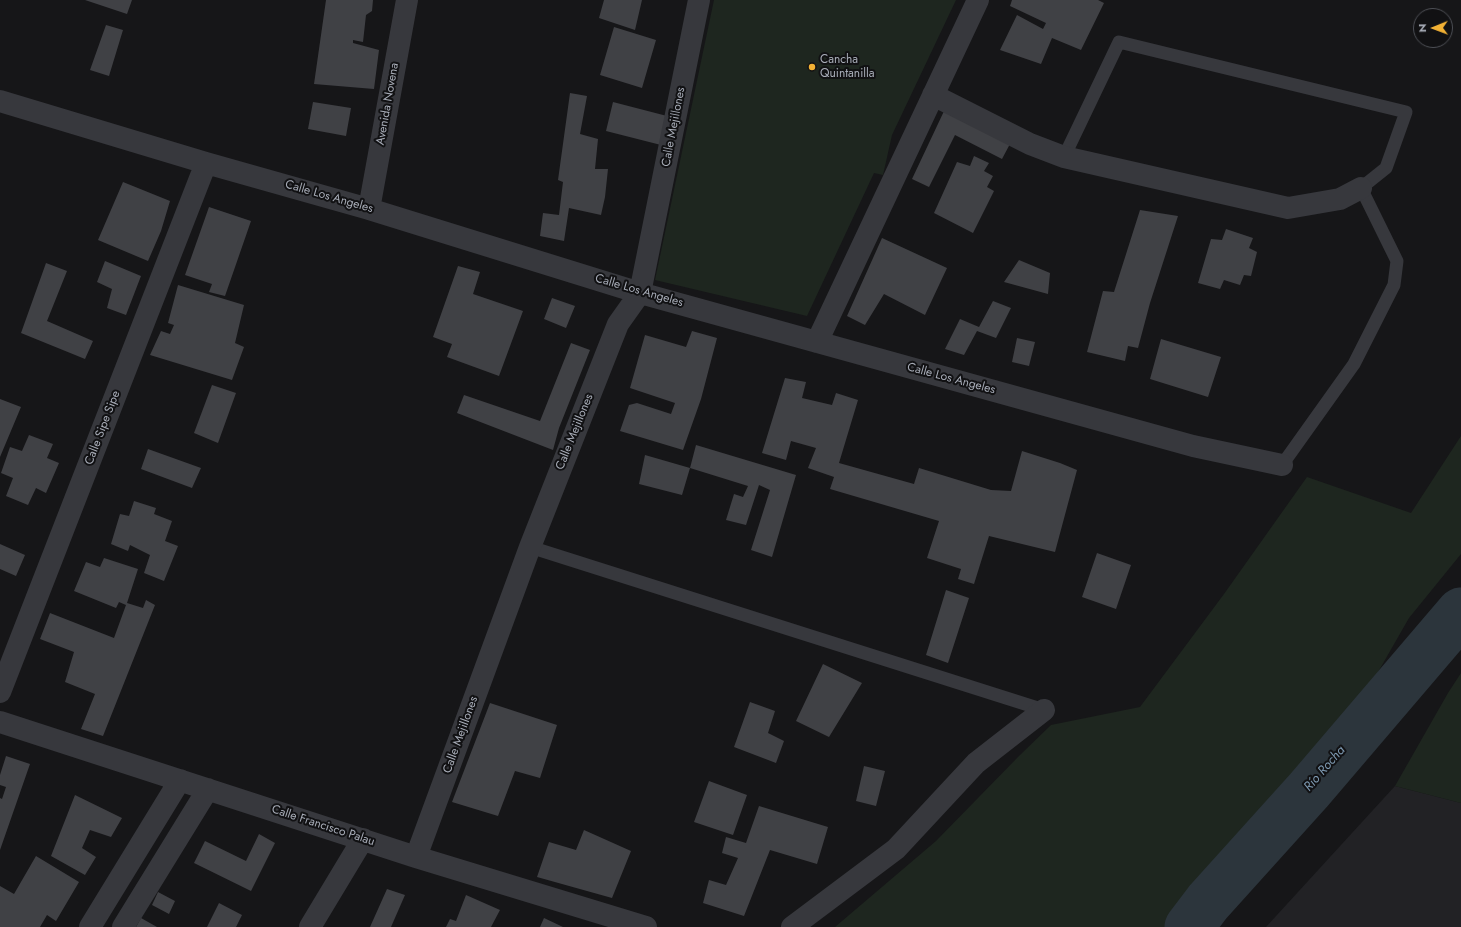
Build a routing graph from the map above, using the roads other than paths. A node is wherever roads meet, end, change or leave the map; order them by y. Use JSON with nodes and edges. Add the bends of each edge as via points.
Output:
{"nodes":[{"id":1,"x":408,"y":0,"type":"edge"},
{"id":2,"x":699,"y":0,"type":"edge"},
{"id":3,"x":978,"y":0,"type":"edge"},
{"id":4,"x":933,"y":95,"type":"junction"},
{"id":5,"x":0,"y":101,"type":"edge"},
{"id":6,"x":1064,"y":157,"type":"junction"},
{"id":7,"x":206,"y":163,"type":"junction"},
{"id":8,"x":1361,"y":188,"type":"junction"},
{"id":9,"x":369,"y":209,"type":"junction"},
{"id":10,"x":640,"y":292,"type":"junction"},
{"id":11,"x":818,"y":342,"type":"junction"},
{"id":12,"x":1282,"y":465,"type":"joint"},
{"id":13,"x":530,"y":547,"type":"junction"},
{"id":14,"x":0,"y":692,"type":"edge"},
{"id":15,"x":1044,"y":710,"type":"joint"},
{"id":16,"x":0,"y":722,"type":"edge"},
{"id":17,"x":180,"y":780,"type":"junction"},
{"id":18,"x":208,"y":790,"type":"junction"},
{"id":19,"x":363,"y":839,"type":"junction"},
{"id":20,"x":416,"y":857,"type":"junction"},
{"id":21,"x":90,"y":927,"type":"edge"},
{"id":22,"x":123,"y":927,"type":"edge"},
{"id":23,"x":310,"y":927,"type":"edge"},
{"id":24,"x":646,"y":927,"type":"edge"},
{"id":25,"x":792,"y":927,"type":"edge"}],
"edges":[{"from":1,"to":9,"type":"street","name":"Avenida Novena"},
{"from":2,"to":10,"type":"street","name":"Calle Mejillones"},
{"from":3,"to":4,"type":"street"},
{"from":4,"to":6,"type":"street","via":[[1030,144]]},
{"from":4,"to":11,"type":"street"},
{"from":5,"to":7,"type":"street","name":"Calle Los Angeles"},
{"from":6,"to":8,"type":"street","via":[[1288,208],[1340,199]]},
{"from":6,"to":8,"type":"lane","via":[[1118,42],[1406,112],[1386,168]]},
{"from":7,"to":9,"type":"street","name":"Calle Los Angeles"},
{"from":7,"to":14,"type":"street","name":"Calle Sipe Sipe"},
{"from":8,"to":12,"type":"lane","via":[[1397,261],[1394,285],[1354,364]]},
{"from":9,"to":10,"type":"street","name":"Calle Los Angeles"},
{"from":10,"to":11,"type":"street","name":"Calle Los Angeles"},
{"from":10,"to":13,"type":"street","name":"Calle Mejillones","via":[[618,324]]},
{"from":11,"to":12,"type":"street","name":"Calle Los Angeles","via":[[1193,446]]},
{"from":13,"to":15,"type":"lane"},
{"from":13,"to":20,"type":"street","name":"Calle Mejillones"},
{"from":15,"to":25,"type":"street","via":[[976,763],[896,849]]},
{"from":16,"to":17,"type":"street","name":"Calle Francisco Palau"},
{"from":17,"to":18,"type":"street","name":"Calle Francisco Palau"},
{"from":17,"to":21,"type":"street"},
{"from":18,"to":19,"type":"street","name":"Calle Francisco Palau"},
{"from":18,"to":22,"type":"street"},
{"from":19,"to":20,"type":"street","name":"Calle Francisco Palau"},
{"from":19,"to":23,"type":"street"},
{"from":20,"to":24,"type":"street","name":"Calle Francisco Palau"}]}
